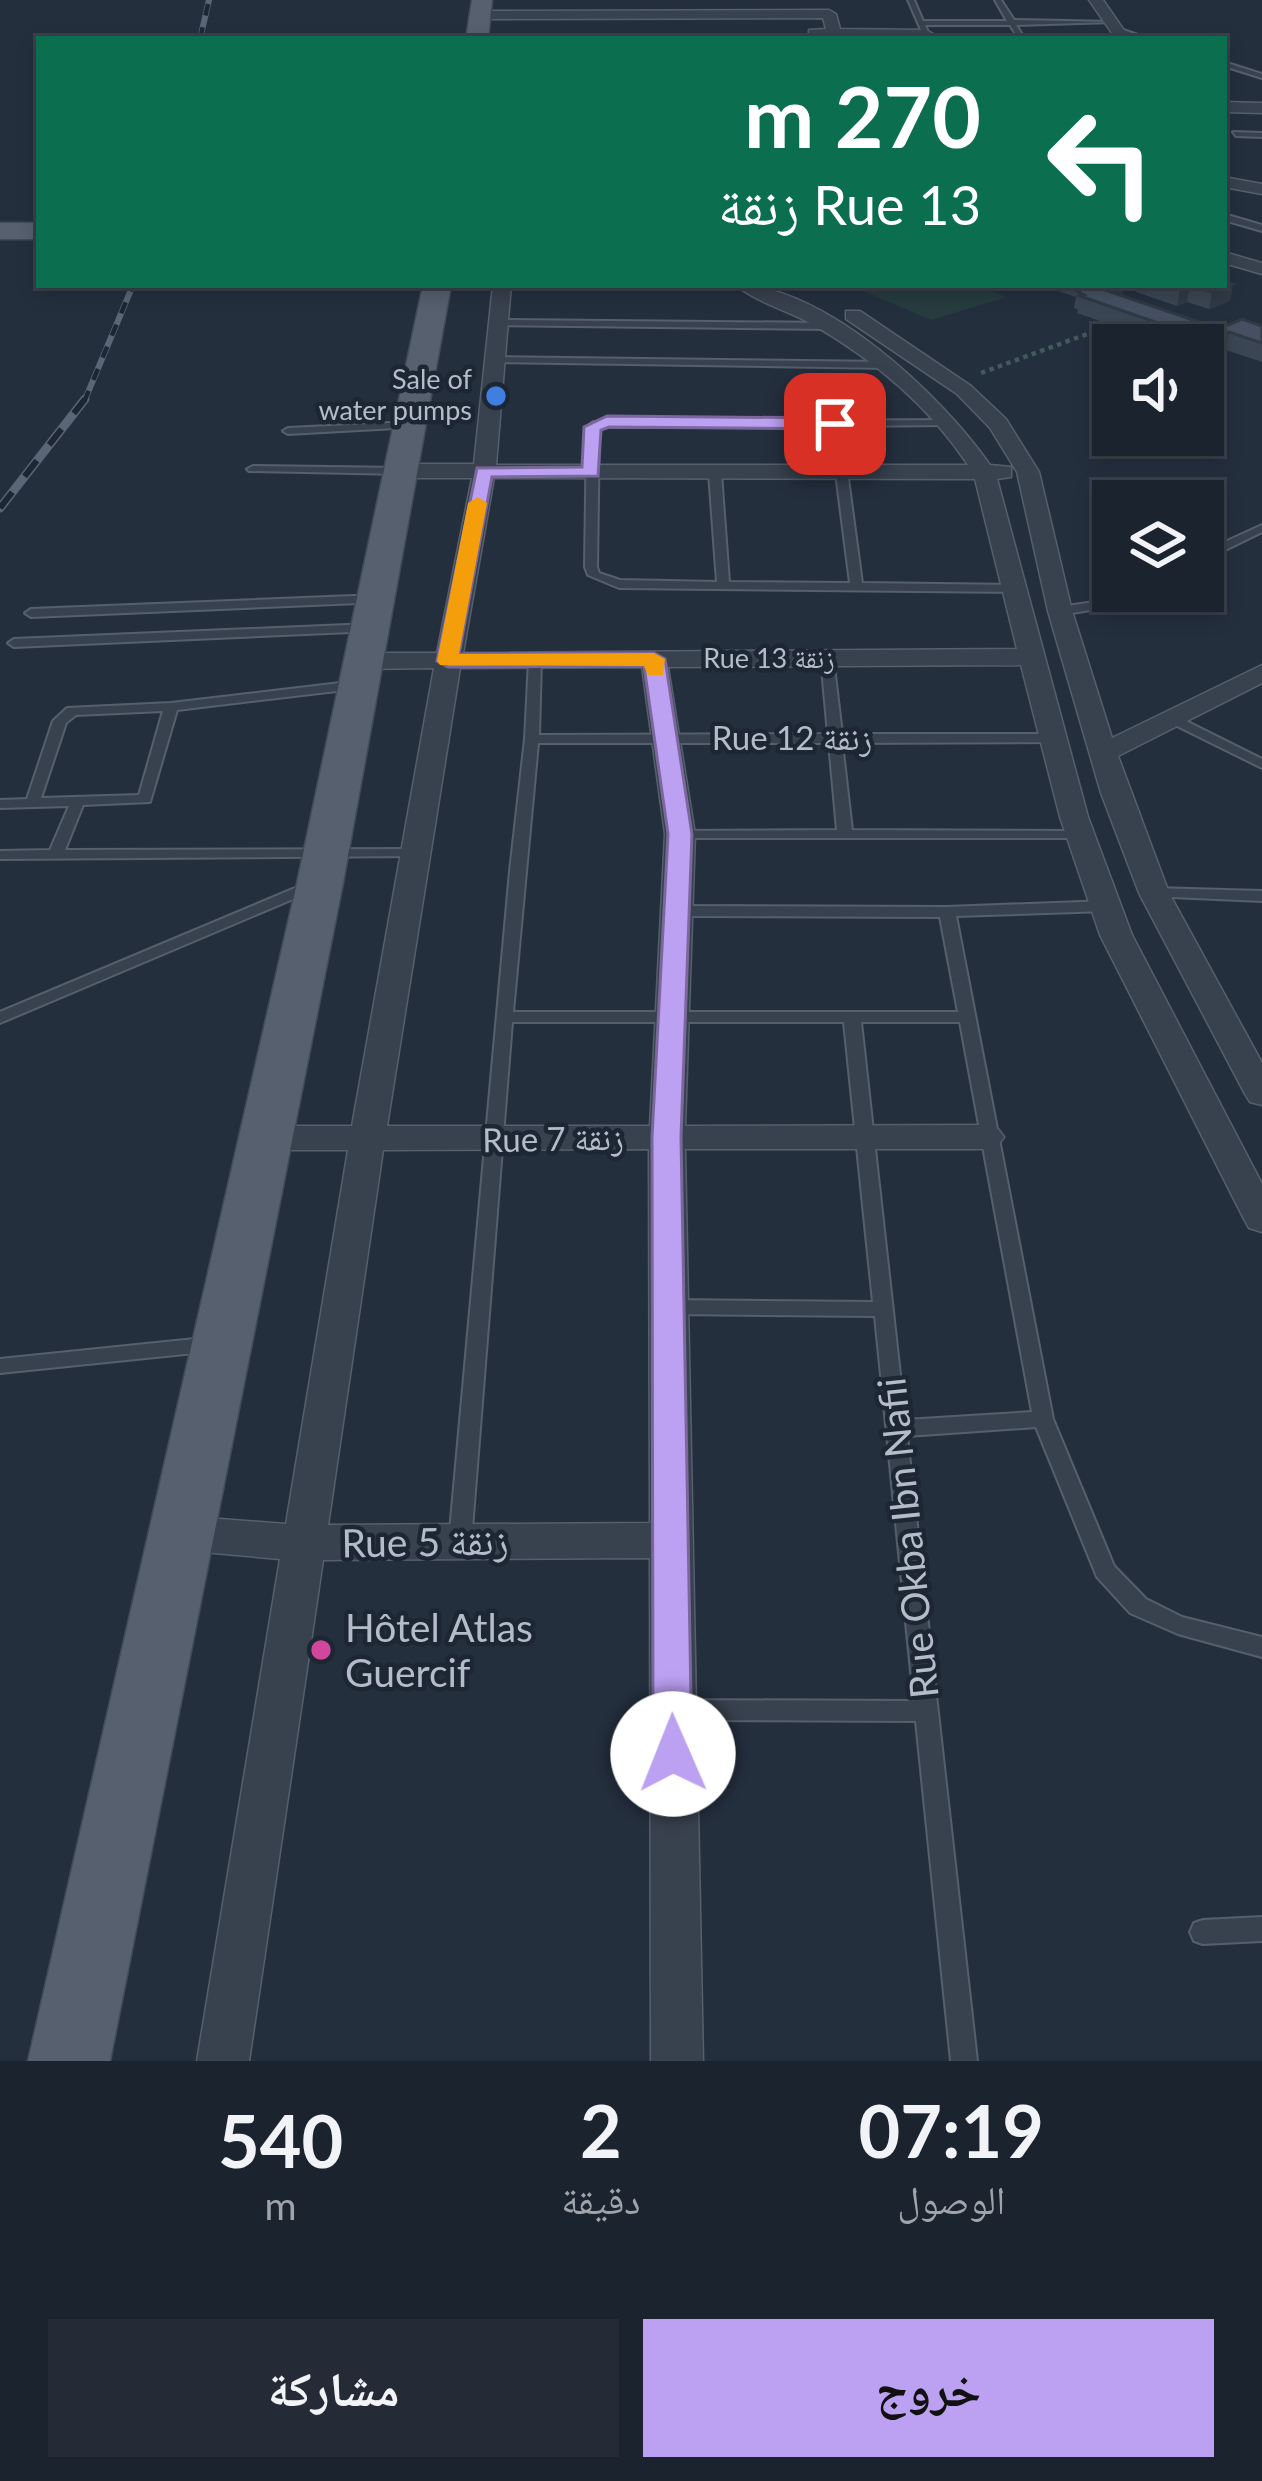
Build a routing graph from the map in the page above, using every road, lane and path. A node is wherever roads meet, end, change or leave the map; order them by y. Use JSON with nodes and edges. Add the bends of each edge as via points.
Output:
{"nodes":[{"id":1,"x":911,"y":0,"type":"edge"},
{"id":2,"x":998,"y":0,"type":"edge"},
{"id":3,"x":1096,"y":0,"type":"edge"},
{"id":4,"x":481,"y":7,"type":"edge"},
{"id":5,"x":826,"y":7,"type":"edge"},
{"id":6,"x":651,"y":10,"type":"edge"},
{"id":7,"x":518,"y":14,"type":"edge"},
{"id":8,"x":1013,"y":22,"type":"junction"},
{"id":9,"x":1117,"y":30,"type":"edge"},
{"id":10,"x":925,"y":32,"type":"edge"},
{"id":11,"x":753,"y":33,"type":"dead end"},
{"id":12,"x":794,"y":33,"type":"dead end"},
{"id":13,"x":834,"y":33,"type":"junction"},
{"id":14,"x":1020,"y":36,"type":"edge"},
{"id":15,"x":1227,"y":65,"type":"edge"},
{"id":16,"x":1257,"y":74,"type":"edge"},
{"id":17,"x":1262,"y":87,"type":"edge"},
{"id":18,"x":1227,"y":107,"type":"edge"},
{"id":19,"x":1262,"y":108,"type":"edge"},
{"id":20,"x":1236,"y":134,"type":"dead end"},
{"id":21,"x":1262,"y":135,"type":"edge"},
{"id":22,"x":1227,"y":183,"type":"edge"},
{"id":23,"x":1262,"y":189,"type":"edge"},
{"id":24,"x":1227,"y":218,"type":"edge"},
{"id":25,"x":1262,"y":229,"type":"edge"},
{"id":26,"x":0,"y":231,"type":"edge"},
{"id":27,"x":36,"y":231,"type":"edge"},
{"id":28,"x":1227,"y":258,"type":"edge"},
{"id":29,"x":1262,"y":269,"type":"edge"},
{"id":30,"x":436,"y":288,"type":"edge"},
{"id":31,"x":502,"y":288,"type":"edge"},
{"id":32,"x":751,"y":288,"type":"edge"},
{"id":33,"x":793,"y":288,"type":"edge"},
{"id":34,"x":500,"y":323,"type":"junction"},
{"id":35,"x":830,"y":326,"type":"junction"},
{"id":36,"x":1092,"y":332,"type":"edge"},
{"id":37,"x":496,"y":360,"type":"junction"},
{"id":38,"x":888,"y":365,"type":"junction"},
{"id":39,"x":949,"y":379,"type":"junction"},
{"id":40,"x":950,"y":423,"type":"junction"},
{"id":41,"x":835,"y":424,"type":"junction"},
{"id":42,"x":288,"y":431,"type":"dead end"},
{"id":43,"x":406,"y":448,"type":"junction"},
{"id":44,"x":253,"y":470,"type":"dead end"},
{"id":45,"x":484,"y":472,"type":"junction"},
{"id":46,"x":591,"y":472,"type":"junction"},
{"id":47,"x":716,"y":472,"type":"junction"},
{"id":48,"x":842,"y":472,"type":"junction"},
{"id":49,"x":984,"y":472,"type":"junction"},
{"id":50,"x":1028,"y":472,"type":"junction"},
{"id":51,"x":1262,"y":528,"type":"edge"},
{"id":52,"x":1224,"y":547,"type":"edge"},
{"id":53,"x":722,"y":586,"type":"junction"},
{"id":54,"x":857,"y":588,"type":"junction"},
{"id":55,"x":1016,"y":590,"type":"junction"},
{"id":56,"x":1092,"y":605,"type":"edge"},
{"id":57,"x":1060,"y":611,"type":"junction"},
{"id":58,"x":31,"y":613,"type":"dead end"},
{"id":59,"x":14,"y":643,"type":"dead end"},
{"id":60,"x":367,"y":643,"type":"junction"},
{"id":61,"x":1032,"y":657,"type":"junction"},
{"id":62,"x":826,"y":658,"type":"junction"},
{"id":63,"x":654,"y":659,"type":"junction"},
{"id":64,"x":535,"y":660,"type":"junction"},
{"id":65,"x":448,"y":661,"type":"junction"},
{"id":66,"x":1262,"y":673,"type":"edge"},
{"id":67,"x":171,"y":707,"type":"junction"},
{"id":68,"x":1174,"y":719,"type":"junction"},
{"id":69,"x":665,"y":738,"type":"junction"},
{"id":70,"x":835,"y":738,"type":"junction"},
{"id":71,"x":1052,"y":738,"type":"junction"},
{"id":72,"x":532,"y":739,"type":"junction"},
{"id":73,"x":1105,"y":752,"type":"junction"},
{"id":74,"x":1262,"y":764,"type":"edge"},
{"id":75,"x":77,"y":802,"type":"junction"},
{"id":76,"x":32,"y":804,"type":"junction"},
{"id":77,"x":0,"y":805,"type":"edge"},
{"id":78,"x":680,"y":834,"type":"junction"},
{"id":79,"x":845,"y":834,"type":"junction"},
{"id":80,"x":1080,"y":835,"type":"junction"},
{"id":81,"x":412,"y":853,"type":"junction"},
{"id":82,"x":56,"y":854,"type":"junction"},
{"id":83,"x":0,"y":855,"type":"edge"},
{"id":84,"x":323,"y":868,"type":"junction"},
{"id":85,"x":1154,"y":893,"type":"junction"},
{"id":86,"x":1262,"y":896,"type":"edge"},
{"id":87,"x":1107,"y":906,"type":"junction"},
{"id":88,"x":680,"y":911,"type":"junction"},
{"id":89,"x":947,"y":912,"type":"junction"},
{"id":90,"x":676,"y":1014,"type":"junction"},
{"id":91,"x":851,"y":1016,"type":"junction"},
{"id":92,"x":507,"y":1017,"type":"junction"},
{"id":93,"x":968,"y":1017,"type":"junction"},
{"id":94,"x":0,"y":1018,"type":"edge"},
{"id":95,"x":1262,"y":1094,"type":"edge"},
{"id":96,"x":864,"y":1134,"type":"junction"},
{"id":97,"x":667,"y":1137,"type":"junction"},
{"id":98,"x":986,"y":1137,"type":"junction"},
{"id":99,"x":264,"y":1138,"type":"junction"},
{"id":100,"x":368,"y":1139,"type":"junction"},
{"id":101,"x":496,"y":1139,"type":"junction"},
{"id":102,"x":1262,"y":1219,"type":"edge"},
{"id":103,"x":669,"y":1307,"type":"junction"},
{"id":104,"x":883,"y":1310,"type":"junction"},
{"id":105,"x":219,"y":1344,"type":"junction"},
{"id":106,"x":0,"y":1366,"type":"edge"},
{"id":107,"x":1043,"y":1419,"type":"junction"},
{"id":108,"x":896,"y":1429,"type":"junction"},
{"id":109,"x":181,"y":1533,"type":"junction"},
{"id":110,"x":669,"y":1540,"type":"junction"},
{"id":111,"x":460,"y":1542,"type":"junction"},
{"id":112,"x":304,"y":1544,"type":"junction"},
{"id":113,"x":1262,"y":1647,"type":"edge"},
{"id":114,"x":672,"y":1710,"type":"junction"},
{"id":115,"x":926,"y":1712,"type":"junction"},
{"id":116,"x":1262,"y":1929,"type":"edge"},
{"id":117,"x":1203,"y":1931,"type":"dead end"},
{"id":118,"x":69,"y":2061,"type":"edge"},
{"id":119,"x":223,"y":2061,"type":"edge"},
{"id":120,"x":677,"y":2061,"type":"edge"},
{"id":121,"x":964,"y":2061,"type":"edge"}],
"edges":[{"from":1,"to":10,"type":"lane"},
{"from":2,"to":8,"type":"lane"},
{"from":3,"to":9,"type":"street"},
{"from":4,"to":7,"type":"street"},
{"from":5,"to":6,"type":"street"},
{"from":5,"to":13,"type":"street"},
{"from":6,"to":7,"type":"street"},
{"from":6,"to":11,"type":"street"},
{"from":8,"to":9,"type":"lane"},
{"from":8,"to":10,"type":"lane"},
{"from":8,"to":14,"type":"lane"},
{"from":10,"to":13,"type":"street"},
{"from":12,"to":13,"type":"street"},
{"from":15,"to":16,"type":"lane"},
{"from":16,"to":17,"type":"lane"},
{"from":18,"to":19,"type":"street"},
{"from":20,"to":21,"type":"lane"},
{"from":22,"to":23,"type":"street"},
{"from":24,"to":25,"type":"lane"},
{"from":26,"to":27,"type":"main road"},
{"from":28,"to":29,"type":"street"},
{"from":30,"to":43,"type":"main road"},
{"from":31,"to":34,"type":"street"},
{"from":32,"to":35,"type":"street"},
{"from":33,"to":39,"type":"street","via":[[857,317]]},
{"from":34,"to":35,"type":"lane"},
{"from":34,"to":37,"type":"street"},
{"from":35,"to":38,"type":"street"},
{"from":36,"to":39,"type":"path"},
{"from":37,"to":38,"type":"lane"},
{"from":37,"to":45,"type":"street"},
{"from":38,"to":40,"type":"street"},
{"from":39,"to":50,"type":"street","via":[[998,424]]},
{"from":40,"to":41,"type":"lane"},
{"from":40,"to":49,"type":"street"},
{"from":41,"to":46,"type":"lane","via":[[607,422],[592,427]]},
{"from":41,"to":48,"type":"lane"},
{"from":42,"to":43,"type":"lane"},
{"from":43,"to":44,"type":"lane"},
{"from":43,"to":45,"type":"street"},
{"from":43,"to":60,"type":"main road"},
{"from":45,"to":46,"type":"street"},
{"from":45,"to":65,"type":"street"},
{"from":46,"to":47,"type":"street"},
{"from":46,"to":53,"type":"lane","via":[[594,575],[619,584]]},
{"from":47,"to":48,"type":"street"},
{"from":47,"to":53,"type":"lane"},
{"from":48,"to":49,"type":"street"},
{"from":48,"to":54,"type":"lane"},
{"from":49,"to":50,"type":"street"},
{"from":49,"to":55,"type":"street"},
{"from":50,"to":57,"type":"street"},
{"from":51,"to":52,"type":"lane"},
{"from":53,"to":54,"type":"lane"},
{"from":54,"to":55,"type":"lane"},
{"from":55,"to":61,"type":"street"},
{"from":56,"to":57,"type":"lane"},
{"from":57,"to":73,"type":"street"},
{"from":58,"to":60,"type":"lane"},
{"from":59,"to":60,"type":"lane"},
{"from":60,"to":65,"type":"street","name":"Rue 13 زنقة"},
{"from":60,"to":67,"type":"lane"},
{"from":60,"to":84,"type":"main road"},
{"from":61,"to":62,"type":"street","name":"Rue 13 زنقة"},
{"from":61,"to":71,"type":"street"},
{"from":62,"to":63,"type":"street","name":"Rue 13 زنقة"},
{"from":62,"to":70,"type":"lane"},
{"from":63,"to":64,"type":"street","name":"Rue 13 زنقة"},
{"from":63,"to":69,"type":"street"},
{"from":64,"to":65,"type":"street","name":"Rue 13 زنقة"},
{"from":64,"to":72,"type":"lane"},
{"from":65,"to":81,"type":"street"},
{"from":66,"to":68,"type":"street"},
{"from":67,"to":75,"type":"lane","via":[[150,794],[138,802]]},
{"from":67,"to":76,"type":"lane","via":[[65,715]]},
{"from":68,"to":73,"type":"street"},
{"from":68,"to":74,"type":"lane"},
{"from":69,"to":70,"type":"lane","name":"Rue 12 زنقة"},
{"from":69,"to":72,"type":"lane","name":"Rue 12 زنقة"},
{"from":69,"to":78,"type":"street"},
{"from":70,"to":71,"type":"lane","name":"Rue 12 زنقة"},
{"from":70,"to":79,"type":"lane"},
{"from":71,"to":80,"type":"street"},
{"from":72,"to":92,"type":"lane"},
{"from":73,"to":85,"type":"street"},
{"from":75,"to":76,"type":"lane"},
{"from":75,"to":82,"type":"lane"},
{"from":76,"to":77,"type":"lane"},
{"from":78,"to":79,"type":"lane"},
{"from":78,"to":88,"type":"street"},
{"from":79,"to":80,"type":"lane"},
{"from":80,"to":87,"type":"street"},
{"from":81,"to":84,"type":"lane"},
{"from":81,"to":100,"type":"street"},
{"from":82,"to":83,"type":"lane"},
{"from":82,"to":84,"type":"lane"},
{"from":84,"to":94,"type":"lane"},
{"from":84,"to":99,"type":"main road"},
{"from":85,"to":86,"type":"lane"},
{"from":85,"to":95,"type":"street"},
{"from":87,"to":89,"type":"lane"},
{"from":87,"to":102,"type":"street"},
{"from":88,"to":89,"type":"lane"},
{"from":88,"to":90,"type":"street"},
{"from":89,"to":93,"type":"lane"},
{"from":90,"to":91,"type":"lane"},
{"from":90,"to":92,"type":"lane"},
{"from":90,"to":97,"type":"street"},
{"from":91,"to":93,"type":"lane"},
{"from":91,"to":96,"type":"lane","name":"Rue Okba Ibn Nafii"},
{"from":92,"to":101,"type":"lane"},
{"from":93,"to":98,"type":"lane"},
{"from":96,"to":97,"type":"street","name":"Rue 7 زنقة"},
{"from":96,"to":98,"type":"street","name":"Rue 7 زنقة"},
{"from":96,"to":104,"type":"lane","name":"Rue Okba Ibn Nafii"},
{"from":97,"to":101,"type":"street","name":"Rue 7 زنقة"},
{"from":97,"to":103,"type":"street"},
{"from":98,"to":107,"type":"lane"},
{"from":99,"to":100,"type":"street","name":"Rue 7 زنقة"},
{"from":99,"to":105,"type":"main road"},
{"from":100,"to":101,"type":"street","name":"Rue 7 زنقة"},
{"from":100,"to":112,"type":"street"},
{"from":101,"to":111,"type":"lane"},
{"from":103,"to":104,"type":"lane"},
{"from":103,"to":110,"type":"street"},
{"from":104,"to":108,"type":"lane","name":"Rue Okba Ibn Nafii"},
{"from":105,"to":106,"type":"lane"},
{"from":105,"to":109,"type":"main road"},
{"from":107,"to":108,"type":"lane"},
{"from":107,"to":113,"type":"lane","via":[[1105,1571],[1138,1606]]},
{"from":108,"to":115,"type":"lane","name":"Rue Okba Ibn Nafii"},
{"from":109,"to":112,"type":"street","name":"Rue 5 زنقة"},
{"from":109,"to":118,"type":"main road"},
{"from":110,"to":111,"type":"street","name":"Rue 5 زنقة"},
{"from":110,"to":114,"type":"street"},
{"from":111,"to":112,"type":"street","name":"Rue 5 زنقة"},
{"from":112,"to":119,"type":"street"},
{"from":114,"to":115,"type":"lane"},
{"from":114,"to":120,"type":"street"},
{"from":115,"to":121,"type":"lane","name":"Rue Okba Ibn Nafii"},
{"from":116,"to":117,"type":"lane"}]}
